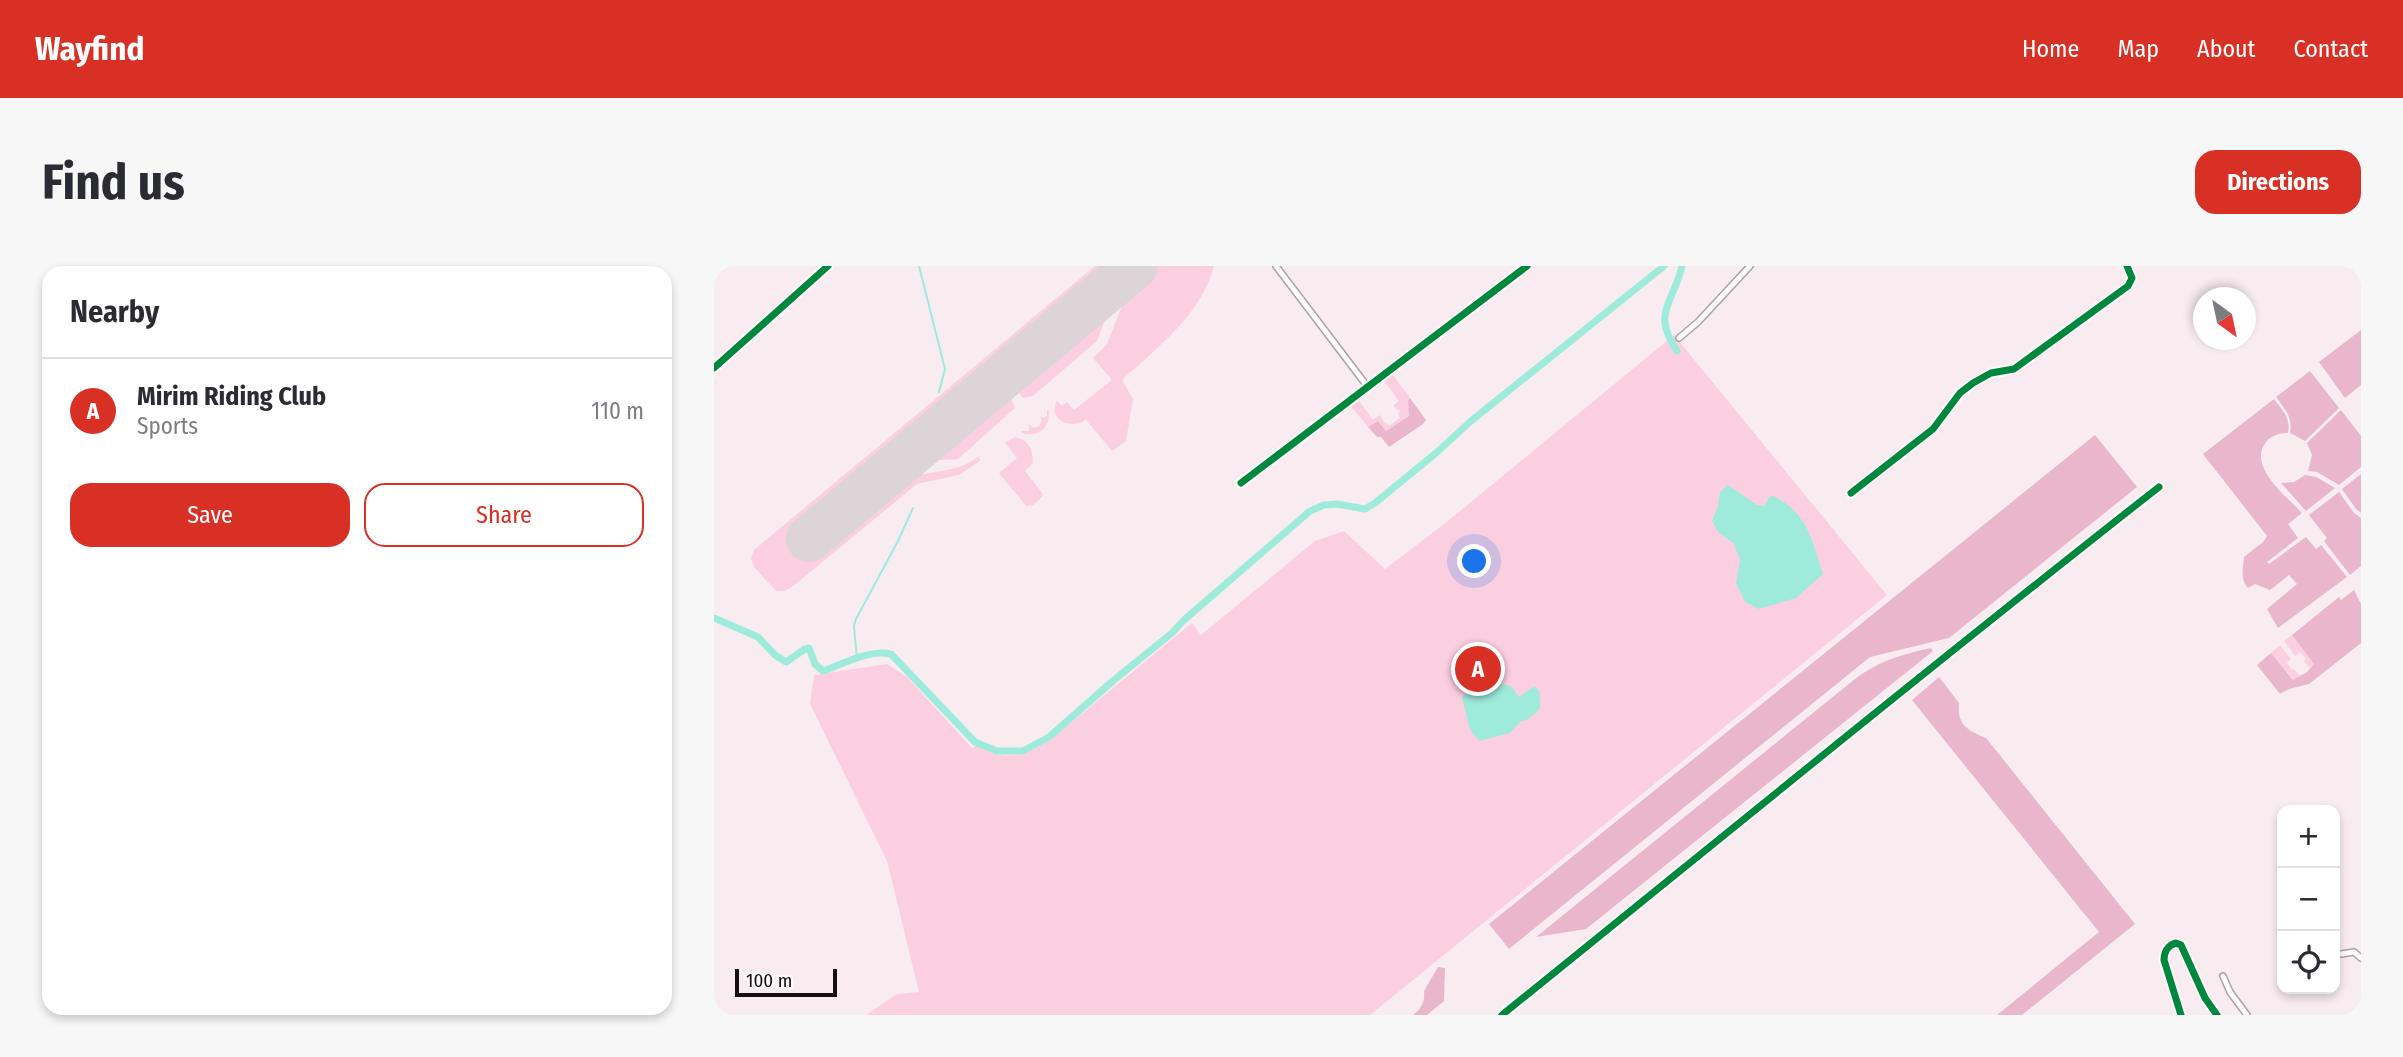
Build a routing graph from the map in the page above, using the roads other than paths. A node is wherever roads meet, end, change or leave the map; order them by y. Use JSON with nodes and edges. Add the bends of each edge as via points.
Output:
{"nodes":[{"id":1,"x":828,"y":266,"type":"edge"},
{"id":2,"x":1276,"y":266,"type":"edge"},
{"id":3,"x":1527,"y":266,"type":"edge"},
{"id":4,"x":1750,"y":266,"type":"edge"},
{"id":5,"x":2127,"y":266,"type":"edge"},
{"id":6,"x":1679,"y":338,"type":"dead end"},
{"id":7,"x":714,"y":368,"type":"edge"},
{"id":8,"x":1367,"y":386,"type":"junction"},
{"id":9,"x":1241,"y":482,"type":"dead end"},
{"id":10,"x":2159,"y":487,"type":"dead end"},
{"id":11,"x":1852,"y":492,"type":"dead end"},
{"id":12,"x":2341,"y":954,"type":"dead end"},
{"id":13,"x":2361,"y":958,"type":"edge"},
{"id":14,"x":2223,"y":976,"type":"dead end"},
{"id":15,"x":1502,"y":1015,"type":"edge"},
{"id":16,"x":2181,"y":1015,"type":"edge"},
{"id":17,"x":2217,"y":1015,"type":"edge"},
{"id":18,"x":2247,"y":1015,"type":"edge"}],
"edges":[{"from":1,"to":7,"type":"street"},
{"from":2,"to":8,"type":"street"},
{"from":3,"to":8,"type":"street"},
{"from":4,"to":6,"type":"street"},
{"from":5,"to":11,"type":"street","via":[[2132,278],[2128,286],[2014,369],[1991,373],[1973,383],[1933,429]]},
{"from":8,"to":9,"type":"street"},
{"from":10,"to":15,"type":"street"},
{"from":12,"to":13,"type":"street","via":[[2354,952]]},
{"from":14,"to":18,"type":"street"},
{"from":16,"to":17,"type":"street","via":[[2164,960],[2164,953],[2176,943]]}]}
